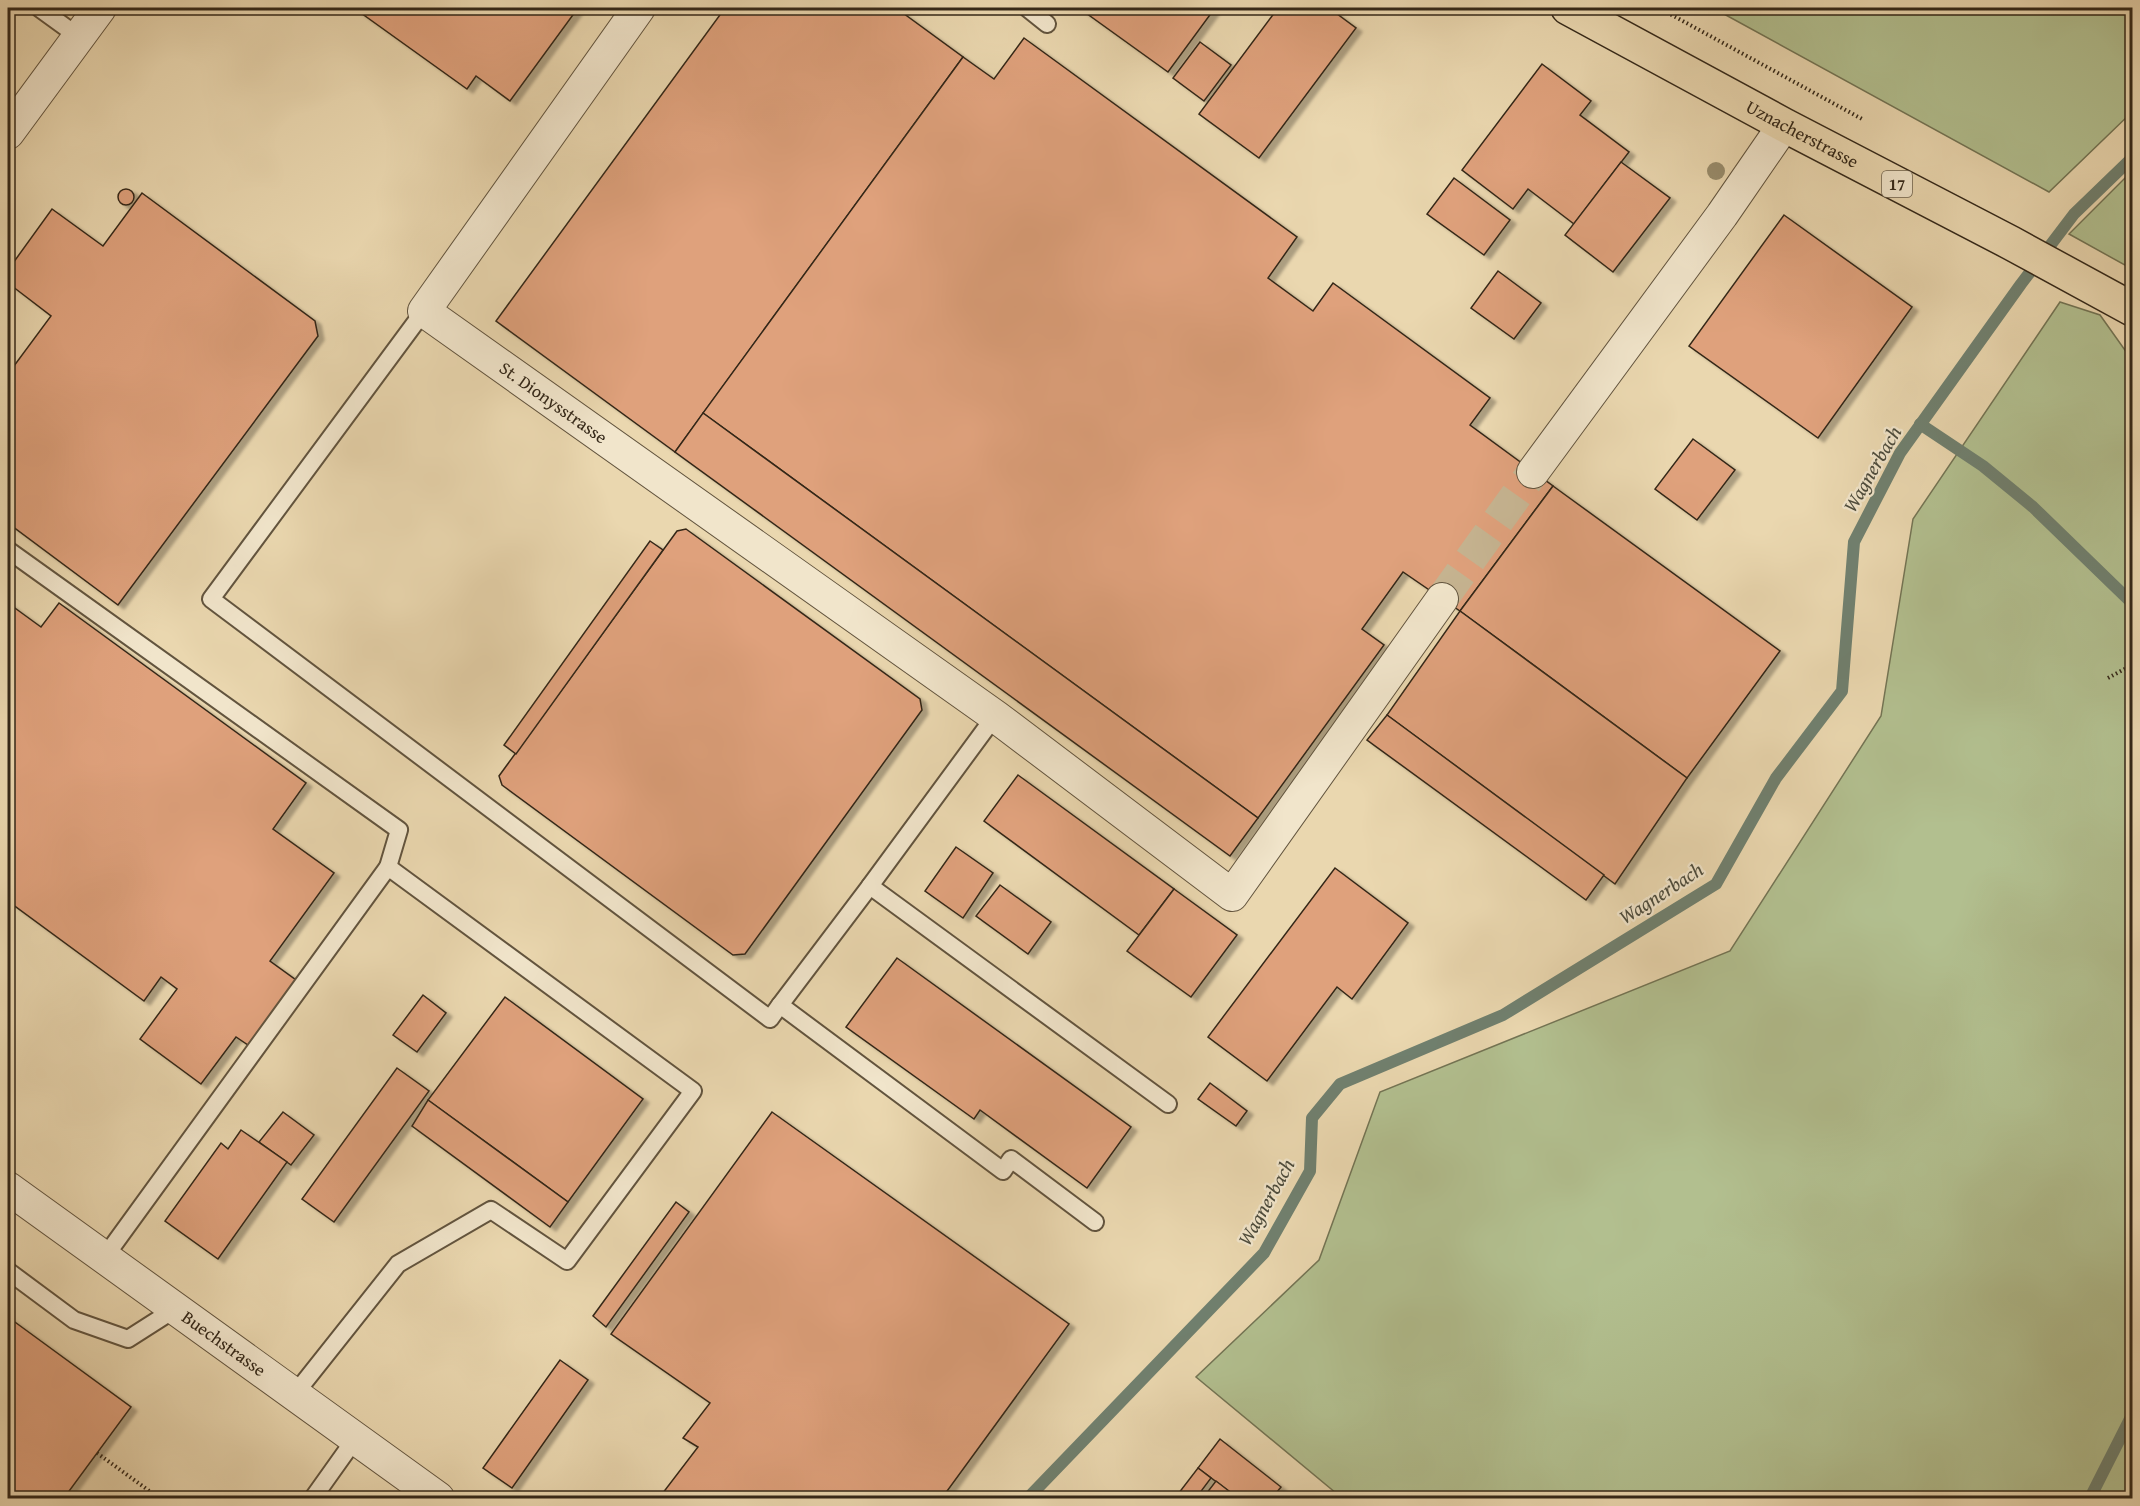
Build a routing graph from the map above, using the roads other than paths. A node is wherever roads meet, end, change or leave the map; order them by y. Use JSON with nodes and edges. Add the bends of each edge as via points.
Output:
{"nodes":[{"id":1,"x":39,"y":8,"type":"edge"},
{"id":2,"x":100,"y":8,"type":"edge"},
{"id":3,"x":639,"y":8,"type":"edge"},
{"id":4,"x":1027,"y":8,"type":"edge"},
{"id":5,"x":1569,"y":8,"type":"edge"},
{"id":6,"x":1047,"y":24,"type":"dead end"},
{"id":7,"x":79,"y":37,"type":"junction"},
{"id":8,"x":1784,"y":125,"type":"junction"},
{"id":9,"x":8,"y":133,"type":"edge"},
{"id":10,"x":2133,"y":309,"type":"edge"},
{"id":11,"x":424,"y":311,"type":"junction"},
{"id":12,"x":1533,"y":472,"type":"tunnel mouth"},
{"id":13,"x":8,"y":550,"type":"edge"},
{"id":14,"x":1442,"y":599,"type":"tunnel mouth"},
{"id":15,"x":990,"y":713,"type":"junction"},
{"id":16,"x":388,"y":867,"type":"junction"},
{"id":17,"x":870,"y":886,"type":"junction"},
{"id":18,"x":780,"y":1005,"type":"junction"},
{"id":19,"x":1168,"y":1104,"type":"dead end"},
{"id":20,"x":8,"y":1188,"type":"edge"},
{"id":21,"x":1095,"y":1222,"type":"dead end"},
{"id":22,"x":104,"y":1258,"type":"junction"},
{"id":23,"x":8,"y":1271,"type":"edge"},
{"id":24,"x":175,"y":1310,"type":"junction"},
{"id":25,"x":294,"y":1395,"type":"junction"},
{"id":26,"x":355,"y":1440,"type":"junction"},
{"id":27,"x":313,"y":1498,"type":"edge"},
{"id":28,"x":438,"y":1498,"type":"edge"}],
"edges":[{"from":1,"to":7,"type":"lane"},
{"from":2,"to":7,"type":"street"},
{"from":3,"to":11,"type":"street"},
{"from":4,"to":6,"type":"lane"},
{"from":5,"to":8,"type":"main road","name":"Uznacherstrasse","number":"17"},
{"from":7,"to":9,"type":"street"},
{"from":8,"to":10,"type":"main road","name":"Uznacherstrasse","number":"17"},
{"from":8,"to":12,"type":"street"},
{"from":11,"to":15,"type":"street","name":"St. Dionysstrasse"},
{"from":11,"to":18,"type":"lane","via":[[211,599],[770,1019]]},
{"from":13,"to":16,"type":"lane","via":[[399,830]]},
{"from":14,"to":15,"type":"street","name":"St. Dionysstrasse","via":[[1232,895]]},
{"from":15,"to":17,"type":"lane"},
{"from":16,"to":22,"type":"lane"},
{"from":16,"to":25,"type":"lane","via":[[693,1091],[567,1261],[491,1210],[398,1264]]},
{"from":17,"to":18,"type":"lane"},
{"from":17,"to":19,"type":"lane"},
{"from":18,"to":21,"type":"lane","via":[[1003,1171],[1011,1159]]},
{"from":20,"to":22,"type":"street","name":"Buechstrasse"},
{"from":22,"to":24,"type":"street","name":"Buechstrasse"},
{"from":23,"to":24,"type":"lane","via":[[74,1320],[128,1339]]},
{"from":24,"to":25,"type":"street","name":"Buechstrasse"},
{"from":25,"to":26,"type":"street","name":"Buechstrasse"},
{"from":26,"to":27,"type":"lane"},
{"from":26,"to":28,"type":"street","name":"Buechstrasse"}]}
